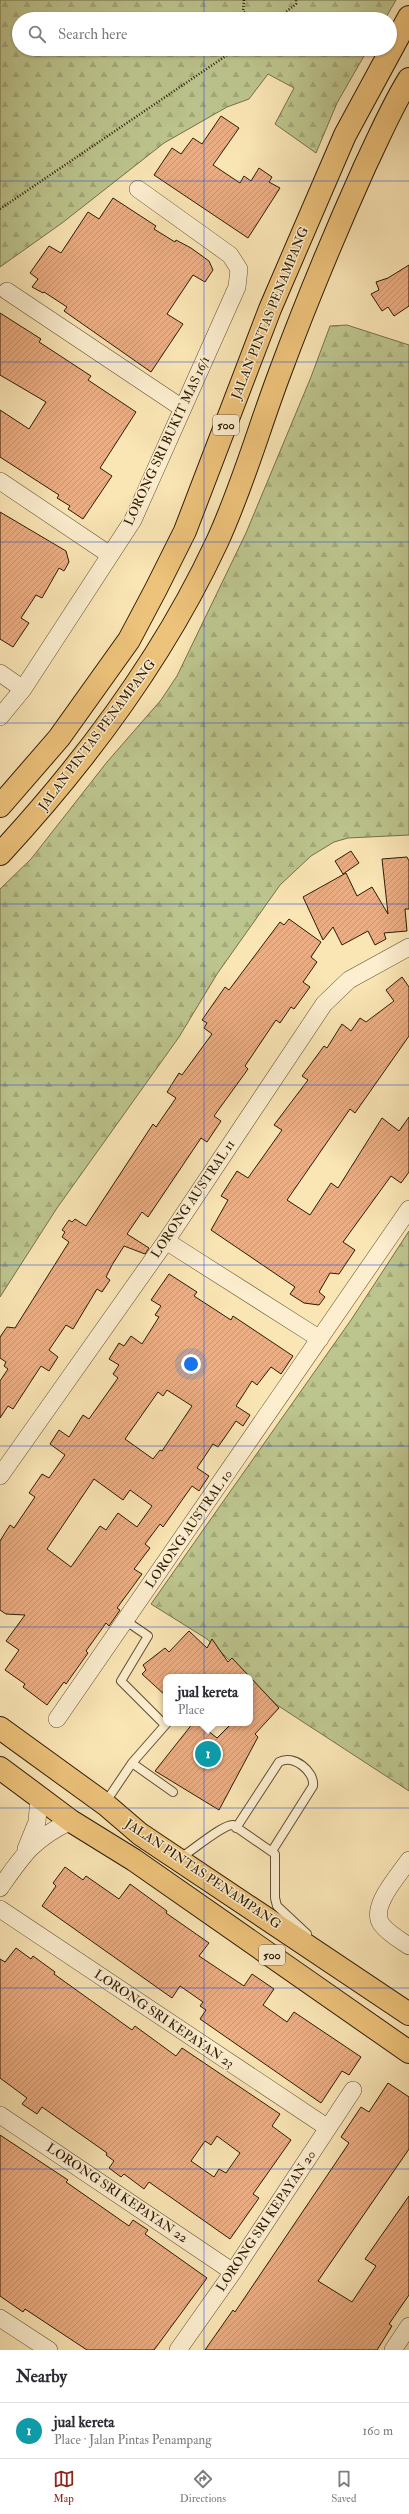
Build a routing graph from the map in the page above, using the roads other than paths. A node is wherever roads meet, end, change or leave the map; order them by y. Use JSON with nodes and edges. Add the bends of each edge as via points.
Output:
{"nodes":[{"id":1,"x":409,"y":18,"type":"edge"},
{"id":2,"x":397,"y":38,"type":"edge"},
{"id":3,"x":386,"y":56,"type":"edge"},
{"id":4,"x":409,"y":79,"type":"edge"},
{"id":5,"x":138,"y":189,"type":"dead end"},
{"id":6,"x":7,"y":291,"type":"dead end"},
{"id":7,"x":182,"y":408,"type":"junction"},
{"id":8,"x":0,"y":481,"type":"edge"},
{"id":9,"x":110,"y":556,"type":"junction"},
{"id":10,"x":0,"y":673,"type":"edge"},
{"id":11,"x":23,"y":689,"type":"junction"},
{"id":12,"x":0,"y":717,"type":"edge"},
{"id":13,"x":0,"y":806,"type":"edge"},
{"id":14,"x":0,"y":854,"type":"edge"},
{"id":15,"x":409,"y":947,"type":"edge"},
{"id":16,"x":409,"y":1209,"type":"edge"},
{"id":17,"x":166,"y":1241,"type":"junction"},
{"id":18,"x":320,"y":1339,"type":"junction"},
{"id":19,"x":0,"y":1476,"type":"edge"},
{"id":20,"x":126,"y":1621,"type":"junction"},
{"id":21,"x":57,"y":1719,"type":"dead end"},
{"id":22,"x":163,"y":1721,"type":"edge"},
{"id":23,"x":164,"y":1726,"type":"edge"},
{"id":24,"x":0,"y":1728,"type":"edge"},
{"id":25,"x":132,"y":1763,"type":"junction"},
{"id":26,"x":0,"y":1768,"type":"edge"},
{"id":27,"x":173,"y":1792,"type":"dead end"},
{"id":28,"x":38,"y":1797,"type":"junction"},
{"id":29,"x":104,"y":1804,"type":"junction"},
{"id":30,"x":71,"y":1821,"type":"junction"},
{"id":31,"x":236,"y":1828,"type":"junction"},
{"id":32,"x":140,"y":1834,"type":"junction"},
{"id":33,"x":272,"y":1851,"type":"junction"},
{"id":34,"x":24,"y":1854,"type":"junction"},
{"id":35,"x":179,"y":1859,"type":"junction"},
{"id":36,"x":134,"y":1860,"type":"junction"},
{"id":37,"x":409,"y":1860,"type":"edge"},
{"id":38,"x":0,"y":1888,"type":"edge"},
{"id":39,"x":0,"y":1910,"type":"edge"},
{"id":40,"x":409,"y":1946,"type":"edge"},
{"id":41,"x":324,"y":1957,"type":"junction"},
{"id":42,"x":409,"y":2014,"type":"edge"},
{"id":43,"x":409,"y":2052,"type":"edge"},
{"id":44,"x":353,"y":2090,"type":"dead end"},
{"id":45,"x":0,"y":2115,"type":"edge"},
{"id":46,"x":328,"y":2128,"type":"junction"},
{"id":47,"x":233,"y":2272,"type":"junction"},
{"id":48,"x":0,"y":2318,"type":"edge"},
{"id":49,"x":409,"y":2326,"type":"edge"},
{"id":50,"x":49,"y":2350,"type":"edge"},
{"id":51,"x":178,"y":2350,"type":"edge"},
{"id":52,"x":393,"y":2350,"type":"edge"}],
"edges":[{"from":1,"to":2,"type":"main road","name":"JALAN PINTAS PENAMPANG","number":"500"},
{"from":3,"to":13,"type":"main road","name":"JALAN PINTAS PENAMPANG","number":"500","via":[[342,142],[265,322],[185,531],[156,589],[129,640],[58,738]]},
{"from":4,"to":14,"type":"main road","name":"JALAN PINTAS PENAMPANG","number":"500","via":[[336,230],[234,498],[187,602],[158,653],[120,708],[40,810]]},
{"from":5,"to":7,"type":"street","name":"LORONG SRI BUKIT MAS 16/1","via":[[230,254],[236,262],[239,278],[234,297]]},
{"from":6,"to":7,"type":"street"},
{"from":7,"to":9,"type":"street","name":"LORONG SRI BUKIT MAS 16/1","via":[[133,520]]},
{"from":8,"to":9,"type":"street"},
{"from":9,"to":11,"type":"street","name":"LORONG SRI BUKIT MAS 16/1"},
{"from":10,"to":11,"type":"street"},
{"from":11,"to":12,"type":"street","name":"LORONG SRI BUKIT MAS 16/1"},
{"from":15,"to":17,"type":"street","name":"LORONG AUSTRAL 11","via":[[349,980],[324,1004]]},
{"from":16,"to":18,"type":"street","name":"LORONG AUSTRAL 10"},
{"from":17,"to":18,"type":"street"},
{"from":17,"to":19,"type":"street","name":"LORONG AUSTRAL 11"},
{"from":18,"to":20,"type":"street","name":"LORONG AUSTRAL 10"},
{"from":20,"to":21,"type":"street","name":"LORONG AUSTRAL 10"},
{"from":20,"to":22,"type":"lane","via":[[148,1636],[121,1681]]},
{"from":23,"to":25,"type":"lane"},
{"from":24,"to":29,"type":"main road","name":"JALAN PINTAS PENAMPANG","number":"500"},
{"from":25,"to":27,"type":"lane"},
{"from":25,"to":29,"type":"lane"},
{"from":26,"to":28,"type":"main road","number":"500"},
{"from":28,"to":30,"type":"main road","number":"500"},
{"from":28,"to":34,"type":"street","via":[[37,1822]]},
{"from":29,"to":32,"type":"main road","name":"JALAN PINTAS PENAMPANG","number":"500"},
{"from":30,"to":34,"type":"street","via":[[47,1832]]},
{"from":30,"to":36,"type":"main road","number":"500"},
{"from":31,"to":33,"type":"lane"},
{"from":31,"to":33,"type":"lane","via":[[279,1762],[292,1760],[308,1770],[313,1777],[313,1786]]},
{"from":31,"to":35,"type":"lane","via":[[228,1825],[223,1827],[198,1848]]},
{"from":32,"to":35,"type":"main road","name":"JALAN PINTAS PENAMPANG","number":"500"},
{"from":32,"to":36,"type":"main road","via":[[140,1851]]},
{"from":33,"to":41,"type":"lane","via":[[275,1860],[277,1906],[315,1940]]},
{"from":34,"to":38,"type":"street"},
{"from":35,"to":41,"type":"main road","name":"JALAN PINTAS PENAMPANG","number":"500"},
{"from":36,"to":43,"type":"main road","number":"500"},
{"from":37,"to":40,"type":"street","via":[[377,1911],[381,1924]]},
{"from":39,"to":46,"type":"street","name":"LORONG SRI KEPAYAN 23"},
{"from":41,"to":42,"type":"main road","name":"JALAN PINTAS PENAMPANG","number":"500"},
{"from":44,"to":46,"type":"street","name":"LORONG SRI KEPAYAN 20"},
{"from":45,"to":47,"type":"street","name":"LORONG SRI KEPAYAN 22"},
{"from":46,"to":47,"type":"street","name":"LORONG SRI KEPAYAN 20"},
{"from":47,"to":51,"type":"street","name":"LORONG SRI KEPAYAN 20"},
{"from":48,"to":50,"type":"street"},
{"from":49,"to":52,"type":"street"}]}
